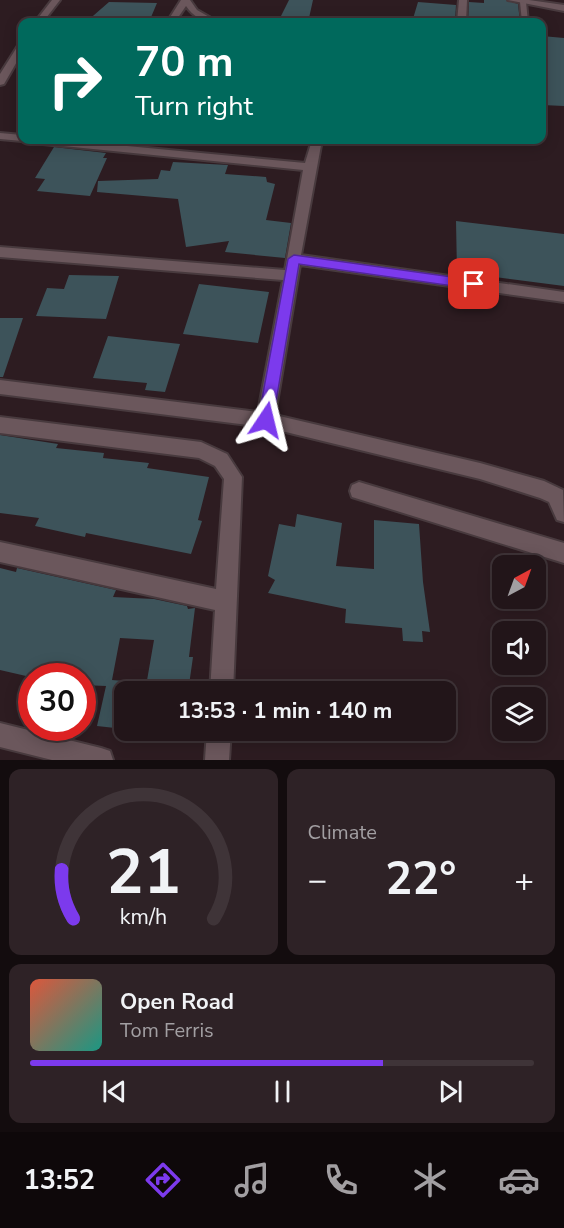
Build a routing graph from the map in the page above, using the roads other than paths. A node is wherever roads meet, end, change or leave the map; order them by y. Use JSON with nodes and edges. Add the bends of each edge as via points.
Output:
{"nodes":[{"id":1,"x":56,"y":0,"type":"edge"},
{"id":2,"x":186,"y":0,"type":"edge"},
{"id":3,"x":463,"y":0,"type":"edge"},
{"id":4,"x":512,"y":0,"type":"edge"},
{"id":5,"x":523,"y":2,"type":"junction"},
{"id":6,"x":564,"y":8,"type":"edge"},
{"id":7,"x":42,"y":18,"type":"edge"},
{"id":8,"x":174,"y":18,"type":"edge"},
{"id":9,"x":205,"y":18,"type":"edge"},
{"id":10,"x":462,"y":18,"type":"edge"},
{"id":11,"x":525,"y":18,"type":"edge"},
{"id":12,"x":18,"y":61,"type":"edge"},
{"id":13,"x":0,"y":82,"type":"edge"},
{"id":14,"x":0,"y":136,"type":"edge"},
{"id":15,"x":18,"y":138,"type":"edge"},
{"id":16,"x":74,"y":144,"type":"edge"},
{"id":17,"x":317,"y":144,"type":"edge"},
{"id":18,"x":310,"y":167,"type":"junction"},
{"id":19,"x":0,"y":252,"type":"edge"},
{"id":20,"x":294,"y":259,"type":"junction"},
{"id":21,"x":291,"y":276,"type":"junction"},
{"id":22,"x":564,"y":297,"type":"edge"},
{"id":23,"x":0,"y":387,"type":"edge"},
{"id":24,"x":266,"y":420,"type":"junction"},
{"id":25,"x":0,"y":425,"type":"edge"},
{"id":26,"x":359,"y":491,"type":"dead end"},
{"id":27,"x":564,"y":513,"type":"edge"},
{"id":28,"x":0,"y":552,"type":"edge"},
{"id":29,"x":564,"y":553,"type":"edge"},
{"id":30,"x":226,"y":602,"type":"junction"},
{"id":31,"x":222,"y":681,"type":"edge"},
{"id":32,"x":0,"y":735,"type":"edge"},
{"id":33,"x":218,"y":741,"type":"edge"},
{"id":34,"x":101,"y":760,"type":"edge"},
{"id":35,"x":217,"y":760,"type":"edge"}],
"edges":[{"from":1,"to":7,"type":"street"},
{"from":2,"to":8,"type":"street"},
{"from":2,"to":9,"type":"street","via":[[194,12]]},
{"from":3,"to":10,"type":"street"},
{"from":4,"to":5,"type":"street"},
{"from":5,"to":6,"type":"street"},
{"from":5,"to":11,"type":"lane"},
{"from":12,"to":13,"type":"street"},
{"from":14,"to":15,"type":"street"},
{"from":16,"to":18,"type":"street"},
{"from":17,"to":18,"type":"street"},
{"from":18,"to":20,"type":"street"},
{"from":19,"to":21,"type":"street"},
{"from":20,"to":21,"type":"street"},
{"from":20,"to":22,"type":"street"},
{"from":21,"to":24,"type":"street"},
{"from":23,"to":24,"type":"street"},
{"from":24,"to":27,"type":"street","via":[[544,490],[556,496]]},
{"from":25,"to":30,"type":"street","via":[[201,450],[221,460],[233,477]]},
{"from":26,"to":29,"type":"street"},
{"from":28,"to":30,"type":"street"},
{"from":30,"to":31,"type":"street"},
{"from":32,"to":34,"type":"street"},
{"from":33,"to":35,"type":"street"}]}
